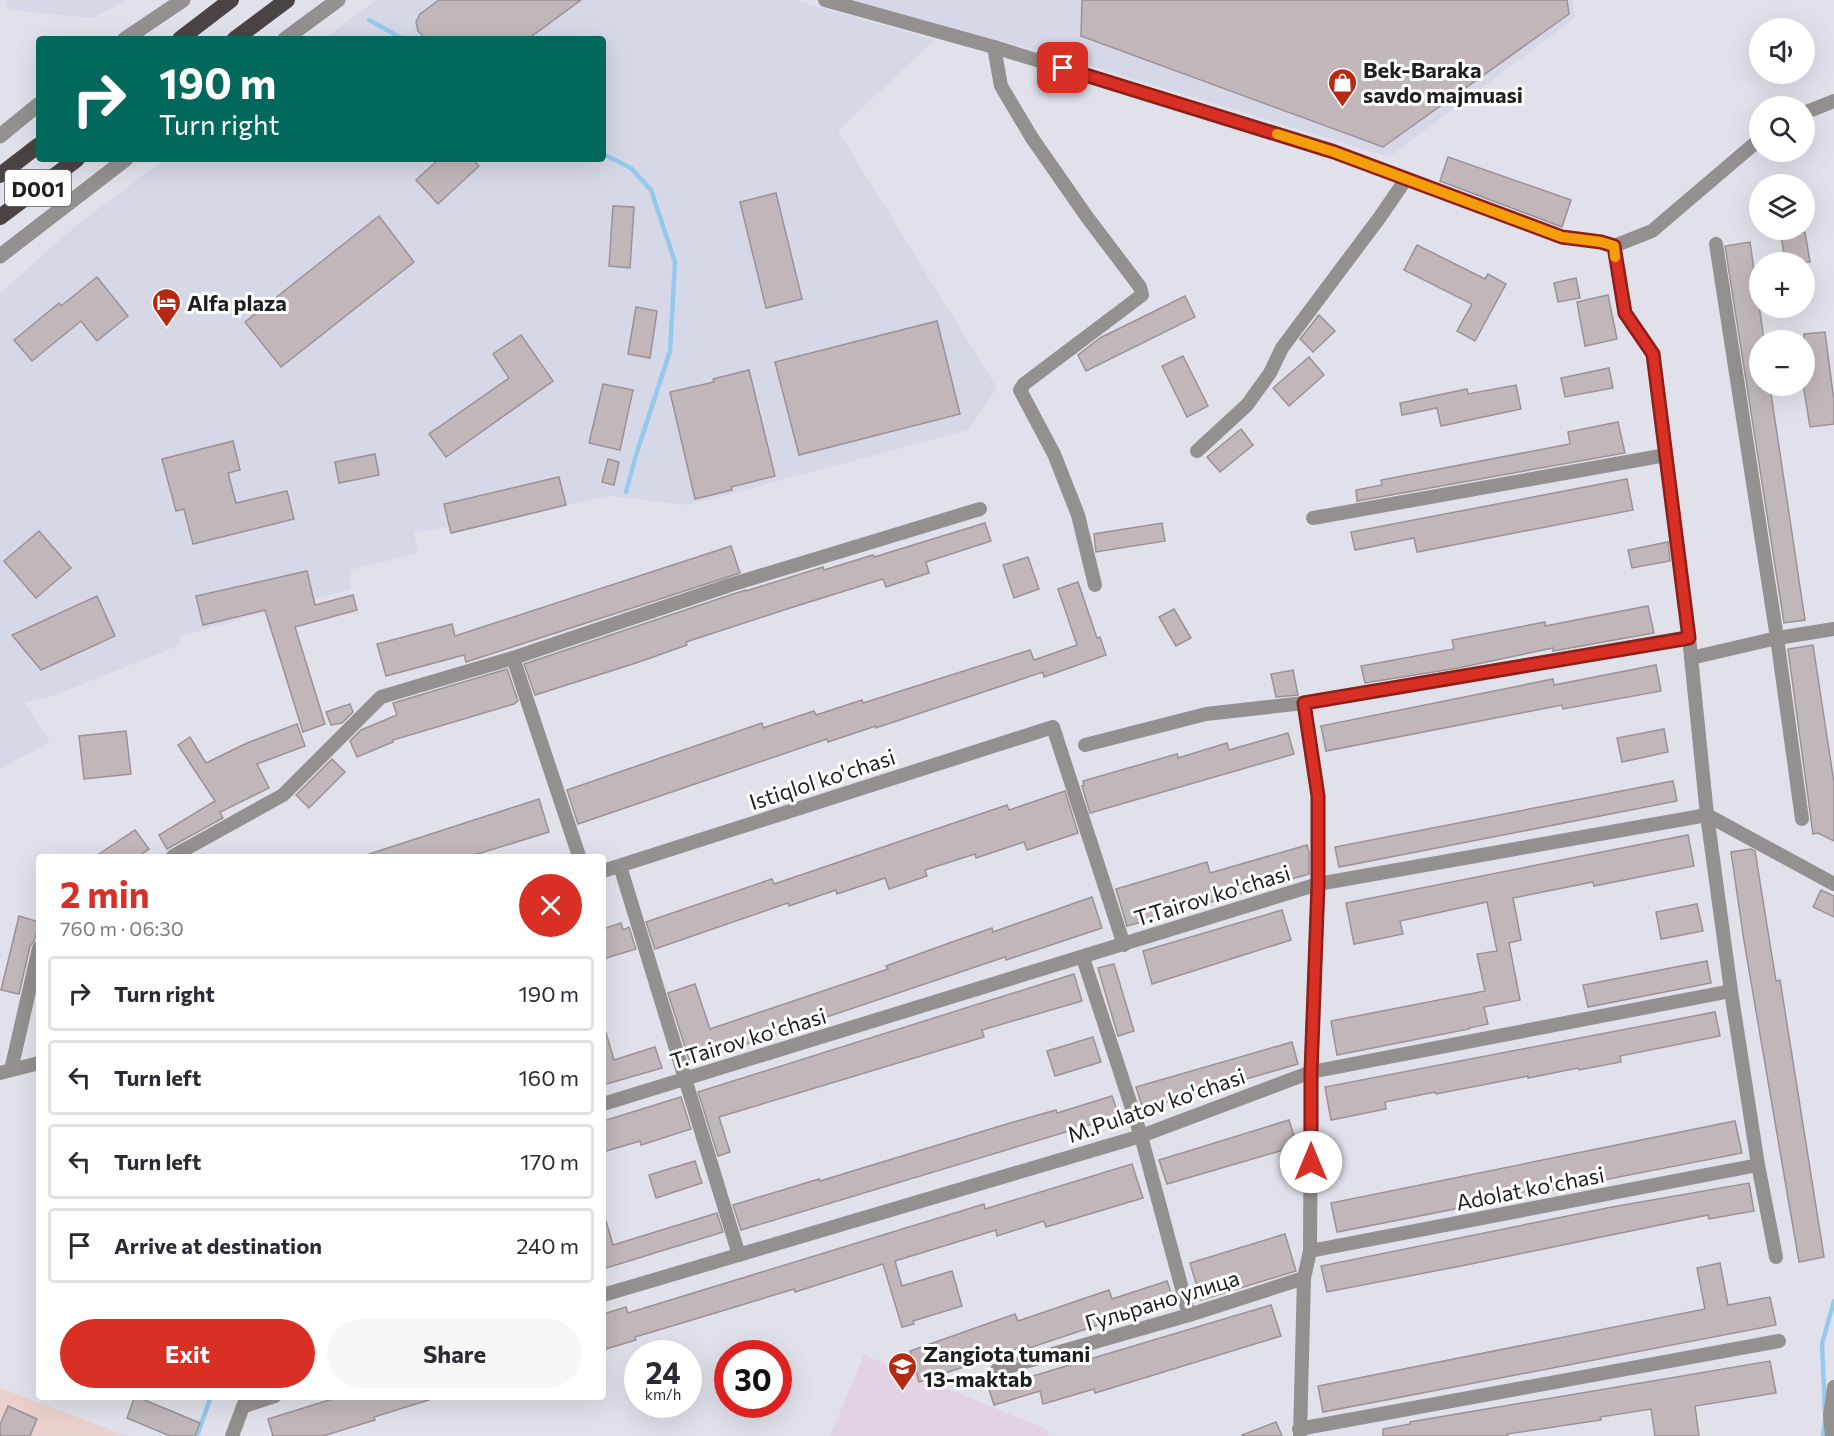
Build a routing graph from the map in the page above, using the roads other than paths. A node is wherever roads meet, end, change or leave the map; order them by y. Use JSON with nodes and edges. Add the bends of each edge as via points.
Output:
{"nodes":[{"id":1,"x":183,"y":0,"type":"edge"},
{"id":2,"x":231,"y":0,"type":"edge"},
{"id":3,"x":287,"y":0,"type":"edge"},
{"id":4,"x":338,"y":0,"type":"edge"},
{"id":5,"x":825,"y":0,"type":"edge"},
{"id":6,"x":129,"y":36,"type":"edge"},
{"id":7,"x":184,"y":36,"type":"edge"},
{"id":8,"x":239,"y":36,"type":"edge"},
{"id":9,"x":289,"y":36,"type":"edge"},
{"id":10,"x":994,"y":47,"type":"junction"},
{"id":11,"x":1834,"y":101,"type":"edge"},
{"id":12,"x":36,"y":106,"type":"edge"},
{"id":13,"x":1815,"y":109,"type":"edge"},
{"id":14,"x":0,"y":136,"type":"edge"},
{"id":15,"x":36,"y":147,"type":"edge"},
{"id":16,"x":1749,"y":148,"type":"edge"},
{"id":17,"x":73,"y":162,"type":"edge"},
{"id":18,"x":122,"y":162,"type":"edge"},
{"id":19,"x":0,"y":175,"type":"edge"},
{"id":20,"x":1406,"y":179,"type":"junction"},
{"id":21,"x":0,"y":217,"type":"edge"},
{"id":22,"x":1716,"y":244,"type":"dead end"},
{"id":23,"x":1614,"y":246,"type":"junction"},
{"id":24,"x":0,"y":256,"type":"edge"},
{"id":25,"x":1197,"y":451,"type":"dead end"},
{"id":26,"x":1666,"y":455,"type":"junction"},
{"id":27,"x":980,"y":509,"type":"dead end"},
{"id":28,"x":1313,"y":519,"type":"dead end"},
{"id":29,"x":1095,"y":585,"type":"dead end"},
{"id":30,"x":1834,"y":629,"type":"edge"},
{"id":31,"x":1689,"y":638,"type":"junction"},
{"id":32,"x":1778,"y":639,"type":"junction"},
{"id":33,"x":513,"y":658,"type":"junction"},
{"id":34,"x":1690,"y":658,"type":"junction"},
{"id":35,"x":1304,"y":703,"type":"junction"},
{"id":36,"x":1085,"y":744,"type":"dead end"},
{"id":37,"x":1707,"y":816,"type":"junction"},
{"id":38,"x":1802,"y":819,"type":"dead end"},
{"id":39,"x":177,"y":854,"type":"edge"},
{"id":40,"x":578,"y":854,"type":"edge"},
{"id":41,"x":620,"y":866,"type":"junction"},
{"id":42,"x":606,"y":870,"type":"edge"},
{"id":43,"x":1318,"y":884,"type":"junction"},
{"id":44,"x":1834,"y":884,"type":"edge"},
{"id":45,"x":1124,"y":945,"type":"junction"},
{"id":46,"x":1083,"y":958,"type":"junction"},
{"id":47,"x":36,"y":959,"type":"edge"},
{"id":48,"x":1731,"y":991,"type":"junction"},
{"id":49,"x":36,"y":1064,"type":"edge"},
{"id":50,"x":6,"y":1072,"type":"edge"},
{"id":51,"x":1311,"y":1072,"type":"junction"},
{"id":52,"x":685,"y":1079,"type":"junction"},
{"id":53,"x":606,"y":1103,"type":"edge"},
{"id":54,"x":1141,"y":1136,"type":"junction"},
{"id":55,"x":1758,"y":1166,"type":"junction"},
{"id":56,"x":1310,"y":1251,"type":"junction"},
{"id":57,"x":739,"y":1255,"type":"junction"},
{"id":58,"x":1776,"y":1257,"type":"dead end"},
{"id":59,"x":1304,"y":1278,"type":"junction"},
{"id":60,"x":606,"y":1294,"type":"edge"},
{"id":61,"x":1189,"y":1315,"type":"junction"},
{"id":62,"x":1779,"y":1341,"type":"dead end"},
{"id":63,"x":997,"y":1370,"type":"dead end"},
{"id":64,"x":1834,"y":1387,"type":"edge"},
{"id":65,"x":246,"y":1401,"type":"edge"},
{"id":66,"x":1300,"y":1432,"type":"edge"},
{"id":67,"x":232,"y":1436,"type":"edge"},
{"id":68,"x":1832,"y":1436,"type":"edge"}],
"edges":[{"from":1,"to":6,"type":"street"},
{"from":2,"to":7,"type":"highway"},
{"from":3,"to":8,"type":"highway"},
{"from":4,"to":9,"type":"street"},
{"from":5,"to":10,"type":"street"},
{"from":10,"to":20,"type":"street","via":[[1334,152]]},
{"from":10,"to":29,"type":"street","via":[[1001,86],[1032,138],[1142,295],[1020,390],[1054,454],[1078,515]]},
{"from":11,"to":13,"type":"street"},
{"from":12,"to":14,"type":"street"},
{"from":15,"to":19,"type":"highway","number":"D001"},
{"from":16,"to":23,"type":"street","via":[[1652,231]]},
{"from":17,"to":21,"type":"highway","number":"D001"},
{"from":18,"to":24,"type":"street"},
{"from":20,"to":23,"type":"street","via":[[1562,237]]},
{"from":20,"to":25,"type":"street","via":[[1282,348],[1270,374],[1246,405]]},
{"from":22,"to":32,"type":"street"},
{"from":23,"to":26,"type":"street","via":[[1625,313],[1653,354]]},
{"from":26,"to":28,"type":"street"},
{"from":26,"to":31,"type":"street"},
{"from":27,"to":33,"type":"street","via":[[730,585]]},
{"from":30,"to":32,"type":"street"},
{"from":31,"to":34,"type":"street"},
{"from":31,"to":35,"type":"street"},
{"from":32,"to":34,"type":"street"},
{"from":32,"to":38,"type":"street"},
{"from":33,"to":39,"type":"street","via":[[381,697],[283,795]]},
{"from":33,"to":40,"type":"street"},
{"from":34,"to":37,"type":"street"},
{"from":35,"to":36,"type":"street","via":[[1206,714]]},
{"from":35,"to":43,"type":"street","via":[[1318,796]]},
{"from":37,"to":43,"type":"street","name":"T.Tairov ko'chasi"},
{"from":37,"to":44,"type":"street"},
{"from":37,"to":48,"type":"street"},
{"from":41,"to":42,"type":"street","name":"Istiqlol ko'chasi"},
{"from":41,"to":45,"type":"street","name":"Istiqlol ko'chasi","via":[[1053,727]]},
{"from":41,"to":52,"type":"street"},
{"from":43,"to":45,"type":"street","name":"T.Tairov ko'chasi"},
{"from":43,"to":51,"type":"street"},
{"from":45,"to":46,"type":"street","name":"T.Tairov ko'chasi"},
{"from":46,"to":52,"type":"street","name":"T.Tairov ko'chasi"},
{"from":46,"to":54,"type":"street"},
{"from":47,"to":50,"type":"street"},
{"from":48,"to":51,"type":"street","name":"M.Pulatov ko'chasi"},
{"from":48,"to":55,"type":"street"},
{"from":49,"to":50,"type":"street"},
{"from":51,"to":54,"type":"street","name":"M.Pulatov ko'chasi"},
{"from":51,"to":56,"type":"street"},
{"from":52,"to":53,"type":"street","name":"T.Tairov ko'chasi"},
{"from":52,"to":57,"type":"street"},
{"from":54,"to":57,"type":"street","name":"M.Pulatov ko'chasi"},
{"from":54,"to":61,"type":"street"},
{"from":55,"to":56,"type":"street","name":"Adolat ko'chasi"},
{"from":55,"to":58,"type":"street"},
{"from":56,"to":59,"type":"street"},
{"from":57,"to":60,"type":"street","name":"M.Pulatov ko'chasi"},
{"from":59,"to":61,"type":"street","name":"Гульрано улица"},
{"from":59,"to":66,"type":"street"},
{"from":61,"to":63,"type":"street","name":"Гульрано улица"},
{"from":62,"to":66,"type":"street"},
{"from":64,"to":68,"type":"street"},
{"from":65,"to":67,"type":"street"}]}
